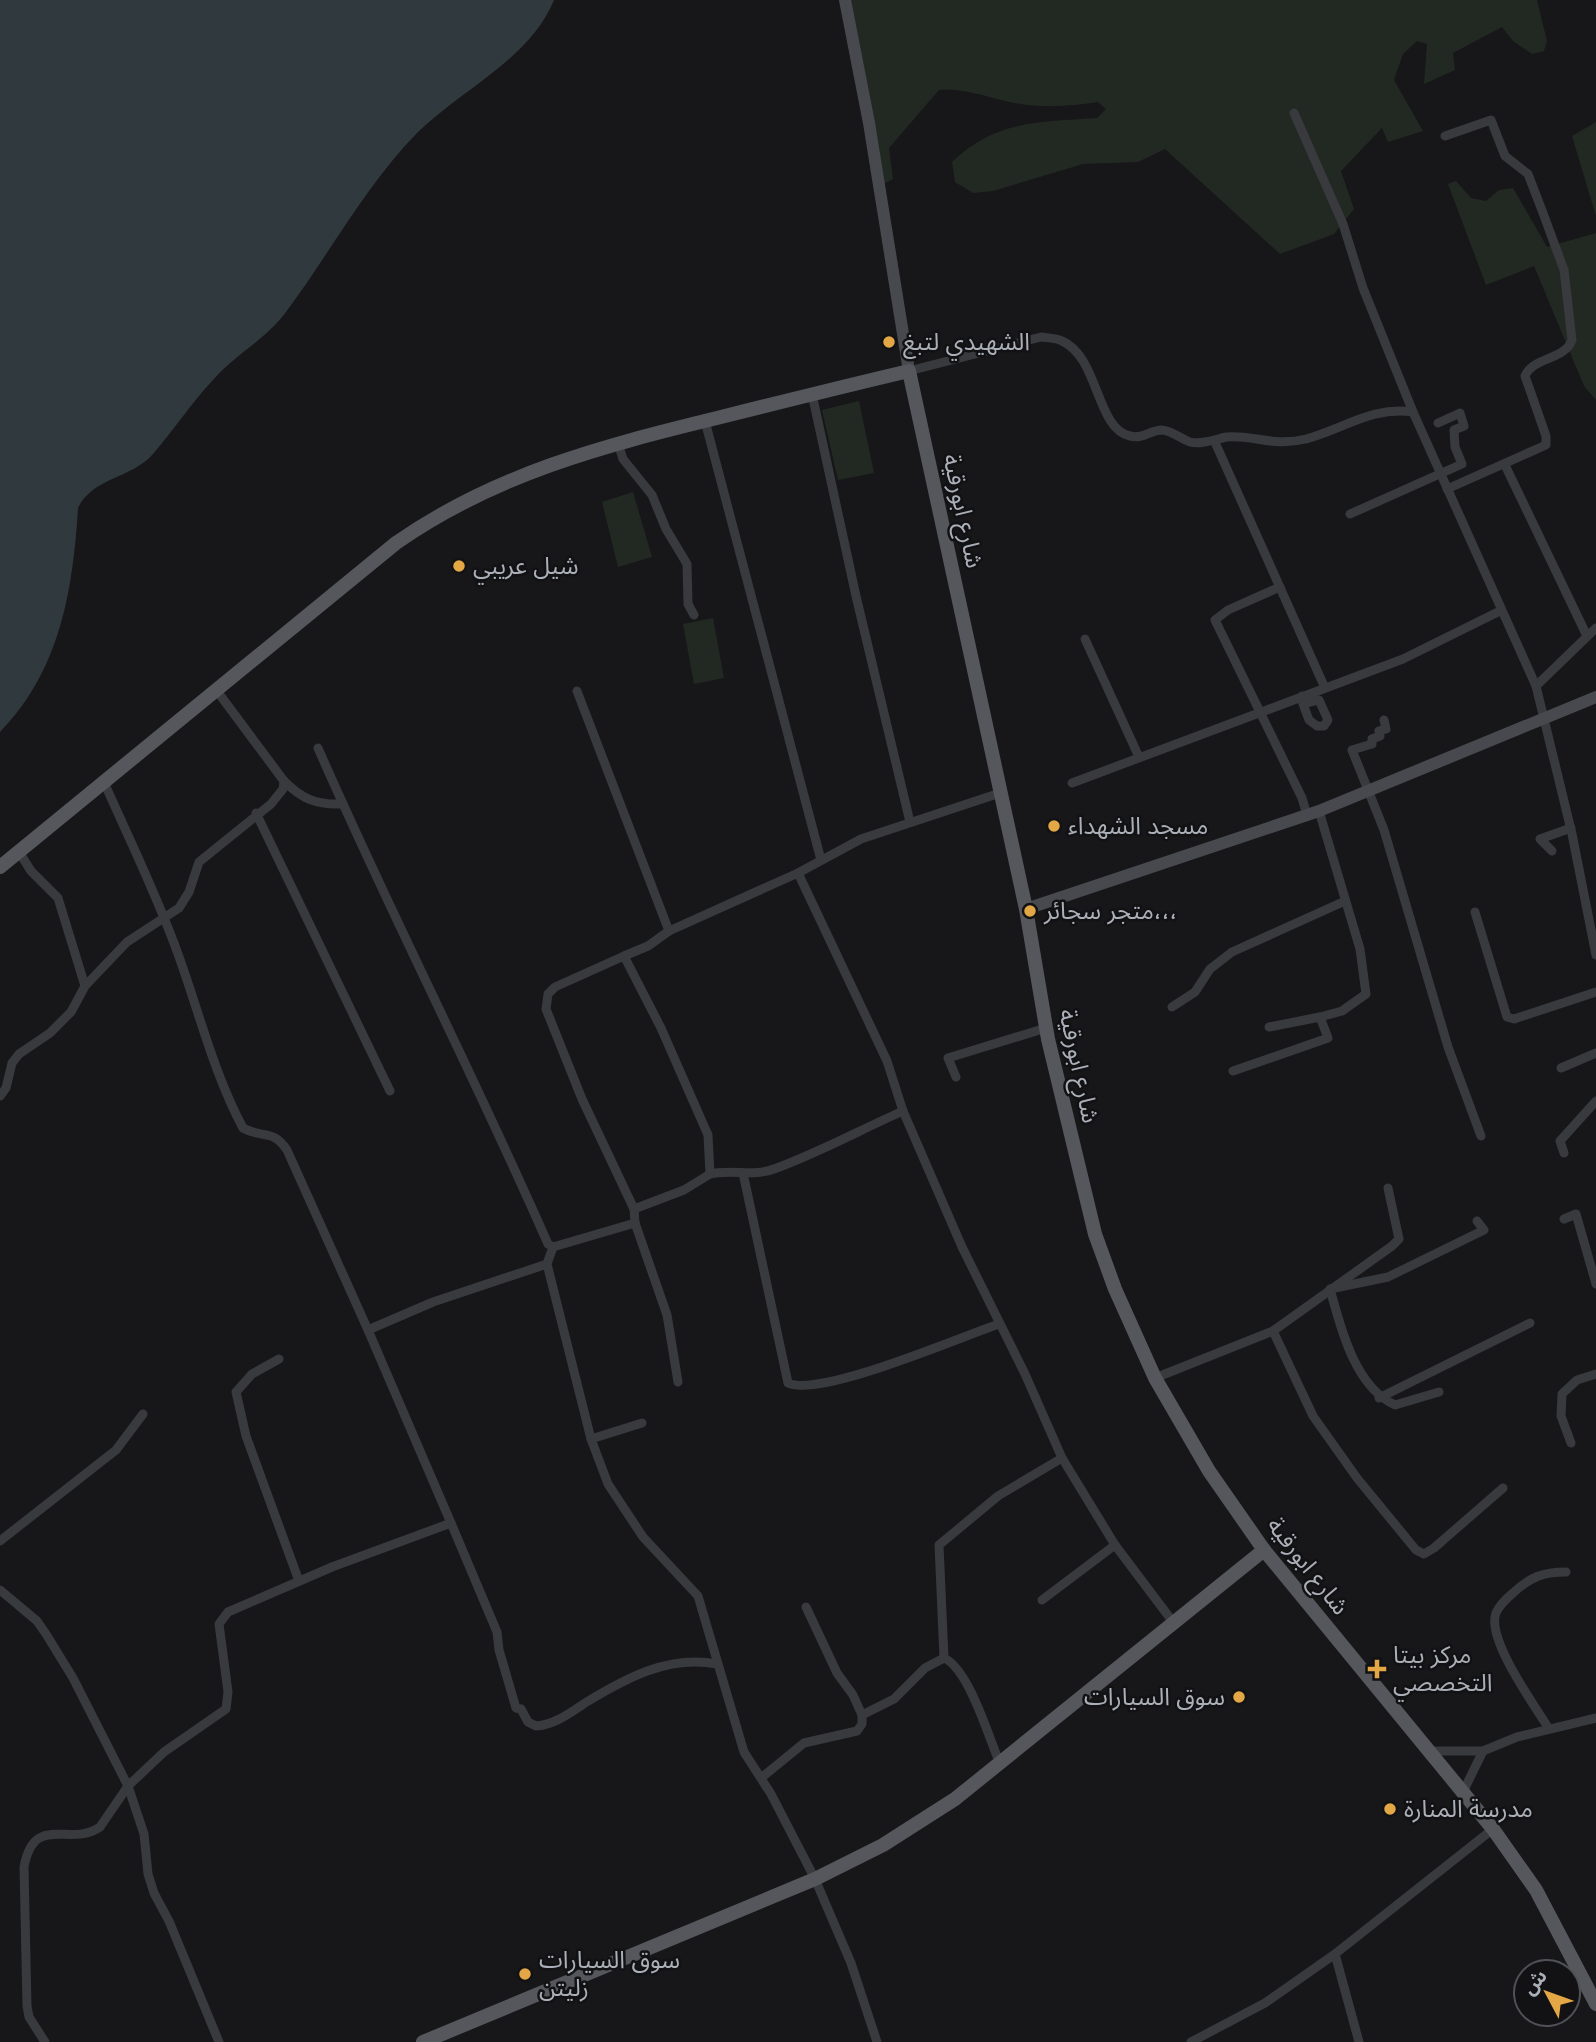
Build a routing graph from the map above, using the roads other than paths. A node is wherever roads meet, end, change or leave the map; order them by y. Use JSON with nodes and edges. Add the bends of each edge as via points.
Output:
{"nodes":[{"id":1,"x":845,"y":0,"type":"edge"},
{"id":2,"x":1294,"y":113,"type":"dead end"},
{"id":3,"x":1445,"y":136,"type":"dead end"},
{"id":4,"x":909,"y":371,"type":"junction"},
{"id":5,"x":812,"y":394,"type":"junction"},
{"id":6,"x":1413,"y":412,"type":"junction"},
{"id":7,"x":705,"y":421,"type":"junction"},
{"id":8,"x":1438,"y":423,"type":"dead end"},
{"id":9,"x":1214,"y":440,"type":"junction"},
{"id":10,"x":618,"y":443,"type":"junction"},
{"id":11,"x":1505,"y":465,"type":"junction"},
{"id":12,"x":1439,"y":474,"type":"junction"},
{"id":13,"x":1447,"y":489,"type":"junction"},
{"id":14,"x":1350,"y":514,"type":"dead end"},
{"id":15,"x":1280,"y":587,"type":"junction"},
{"id":16,"x":1500,"y":611,"type":"junction"},
{"id":17,"x":694,"y":615,"type":"dead end"},
{"id":18,"x":1596,"y":628,"type":"edge"},
{"id":19,"x":1586,"y":634,"type":"junction"},
{"id":20,"x":1085,"y":639,"type":"dead end"},
{"id":21,"x":1536,"y":686,"type":"junction"},
{"id":22,"x":1325,"y":688,"type":"junction"},
{"id":23,"x":217,"y":691,"type":"junction"},
{"id":24,"x":577,"y":691,"type":"dead end"},
{"id":25,"x":1596,"y":697,"type":"edge"},
{"id":26,"x":1260,"y":712,"type":"junction"},
{"id":27,"x":1546,"y":719,"type":"junction"},
{"id":28,"x":1384,"y":720,"type":"dead end"},
{"id":29,"x":318,"y":748,"type":"dead end"},
{"id":30,"x":1139,"y":757,"type":"junction"},
{"id":31,"x":284,"y":781,"type":"junction"},
{"id":32,"x":104,"y":782,"type":"junction"},
{"id":33,"x":1072,"y":783,"type":"dead end"},
{"id":34,"x":1368,"y":791,"type":"junction"},
{"id":35,"x":1000,"y":793,"type":"junction"},
{"id":36,"x":342,"y":804,"type":"junction"},
{"id":37,"x":256,"y":813,"type":"junction"},
{"id":38,"x":1313,"y":813,"type":"junction"},
{"id":39,"x":910,"y":822,"type":"junction"},
{"id":40,"x":1571,"y":828,"type":"junction"},
{"id":41,"x":19,"y":852,"type":"junction"},
{"id":42,"x":1552,"y":852,"type":"dead end"},
{"id":43,"x":821,"y":860,"type":"junction"},
{"id":44,"x":0,"y":867,"type":"edge"},
{"id":45,"x":797,"y":873,"type":"junction"},
{"id":46,"x":1345,"y":901,"type":"junction"},
{"id":47,"x":1592,"y":905,"type":"edge"},
{"id":48,"x":1026,"y":909,"type":"junction"},
{"id":49,"x":1475,"y":912,"type":"dead end"},
{"id":50,"x":165,"y":919,"type":"junction"},
{"id":51,"x":669,"y":931,"type":"junction"},
{"id":52,"x":1596,"y":955,"type":"edge"},
{"id":53,"x":624,"y":956,"type":"junction"},
{"id":54,"x":85,"y":986,"type":"junction"},
{"id":55,"x":1596,"y":992,"type":"edge"},
{"id":56,"x":1172,"y":1007,"type":"dead end"},
{"id":57,"x":1320,"y":1017,"type":"junction"},
{"id":58,"x":1269,"y":1027,"type":"dead end"},
{"id":59,"x":1046,"y":1028,"type":"junction"},
{"id":60,"x":1596,"y":1053,"type":"edge"},
{"id":61,"x":1561,"y":1068,"type":"dead end"},
{"id":62,"x":1233,"y":1071,"type":"dead end"},
{"id":63,"x":956,"y":1077,"type":"dead end"},
{"id":64,"x":390,"y":1091,"type":"dead end"},
{"id":65,"x":0,"y":1096,"type":"edge"},
{"id":66,"x":1596,"y":1101,"type":"edge"},
{"id":67,"x":903,"y":1111,"type":"junction"},
{"id":68,"x":1481,"y":1136,"type":"dead end"},
{"id":69,"x":1564,"y":1153,"type":"dead end"},
{"id":70,"x":743,"y":1173,"type":"junction"},
{"id":71,"x":710,"y":1174,"type":"junction"},
{"id":72,"x":1388,"y":1188,"type":"dead end"},
{"id":73,"x":634,"y":1209,"type":"junction"},
{"id":74,"x":1564,"y":1219,"type":"dead end"},
{"id":75,"x":1477,"y":1221,"type":"dead end"},
{"id":76,"x":635,"y":1223,"type":"junction"},
{"id":77,"x":552,"y":1247,"type":"junction"},
{"id":78,"x":547,"y":1264,"type":"junction"},
{"id":79,"x":1596,"y":1284,"type":"edge"},
{"id":80,"x":1330,"y":1289,"type":"junction"},
{"id":81,"x":999,"y":1324,"type":"junction"},
{"id":82,"x":1530,"y":1324,"type":"dead end"},
{"id":83,"x":368,"y":1330,"type":"junction"},
{"id":84,"x":1273,"y":1331,"type":"junction"},
{"id":85,"x":279,"y":1359,"type":"dead end"},
{"id":86,"x":1596,"y":1374,"type":"edge"},
{"id":87,"x":1155,"y":1378,"type":"junction"},
{"id":88,"x":678,"y":1382,"type":"dead end"},
{"id":89,"x":1439,"y":1392,"type":"dead end"},
{"id":90,"x":1379,"y":1398,"type":"junction"},
{"id":91,"x":143,"y":1414,"type":"dead end"},
{"id":92,"x":642,"y":1423,"type":"dead end"},
{"id":93,"x":591,"y":1439,"type":"junction"},
{"id":94,"x":1571,"y":1443,"type":"dead end"},
{"id":95,"x":1062,"y":1458,"type":"junction"},
{"id":96,"x":1503,"y":1488,"type":"dead end"},
{"id":97,"x":451,"y":1523,"type":"junction"},
{"id":98,"x":0,"y":1541,"type":"edge"},
{"id":99,"x":1115,"y":1545,"type":"junction"},
{"id":100,"x":1264,"y":1550,"type":"junction"},
{"id":101,"x":1566,"y":1572,"type":"dead end"},
{"id":102,"x":299,"y":1581,"type":"junction"},
{"id":103,"x":0,"y":1590,"type":"edge"},
{"id":104,"x":1042,"y":1600,"type":"dead end"},
{"id":105,"x":806,"y":1607,"type":"dead end"},
{"id":106,"x":1172,"y":1622,"type":"junction"},
{"id":107,"x":944,"y":1658,"type":"junction"},
{"id":108,"x":717,"y":1664,"type":"junction"},
{"id":109,"x":862,"y":1715,"type":"junction"},
{"id":110,"x":1596,"y":1717,"type":"edge"},
{"id":111,"x":1549,"y":1729,"type":"junction"},
{"id":112,"x":1429,"y":1751,"type":"junction"},
{"id":113,"x":1483,"y":1751,"type":"junction"},
{"id":114,"x":1000,"y":1764,"type":"junction"},
{"id":115,"x":761,"y":1778,"type":"junction"},
{"id":116,"x":128,"y":1786,"type":"junction"},
{"id":117,"x":1463,"y":1791,"type":"junction"},
{"id":118,"x":1493,"y":1829,"type":"junction"},
{"id":119,"x":815,"y":1879,"type":"junction"},
{"id":120,"x":1335,"y":1954,"type":"junction"},
{"id":121,"x":1596,"y":2004,"type":"edge"},
{"id":122,"x":45,"y":2042,"type":"edge"},
{"id":123,"x":219,"y":2042,"type":"edge"},
{"id":124,"x":423,"y":2042,"type":"edge"},
{"id":125,"x":877,"y":2042,"type":"edge"},
{"id":126,"x":1191,"y":2042,"type":"edge"},
{"id":127,"x":1359,"y":2042,"type":"edge"}],
"edges":[{"from":1,"to":4,"type":"main road","name":"شارع ابورقية"},
{"from":2,"to":6,"type":"street","via":[[1343,224],[1363,288]]},
{"from":3,"to":11,"type":"street","via":[[1491,120],[1505,156],[1528,174],[1564,270],[1571,345],[1530,368],[1525,376],[1546,444]]},
{"from":4,"to":5,"type":"main road"},
{"from":4,"to":9,"type":"street","via":[[1041,337],[1061,340],[1076,351],[1098,388],[1111,425],[1126,436],[1140,438],[1157,430],[1192,443]]},
{"from":4,"to":35,"type":"main road","name":"شارع ابورقية"},
{"from":5,"to":7,"type":"main road"},
{"from":5,"to":39,"type":"street"},
{"from":6,"to":9,"type":"street","via":[[1384,410],[1305,439],[1274,444],[1230,437]]},
{"from":6,"to":12,"type":"street"},
{"from":7,"to":10,"type":"main road"},
{"from":7,"to":43,"type":"street"},
{"from":8,"to":12,"type":"street","via":[[1460,413],[1464,426],[1454,430],[1462,464]]},
{"from":9,"to":15,"type":"street"},
{"from":10,"to":17,"type":"street","via":[[623,459],[652,495],[687,564],[688,604]]},
{"from":10,"to":23,"type":"main road","via":[[513,477],[428,521]]},
{"from":11,"to":13,"type":"street"},
{"from":11,"to":19,"type":"street"},
{"from":12,"to":13,"type":"street"},
{"from":12,"to":14,"type":"street"},
{"from":13,"to":16,"type":"street"},
{"from":15,"to":22,"type":"street"},
{"from":15,"to":26,"type":"street","via":[[1216,620]]},
{"from":16,"to":21,"type":"street"},
{"from":16,"to":22,"type":"street","via":[[1403,659]]},
{"from":18,"to":19,"type":"street"},
{"from":19,"to":21,"type":"street"},
{"from":20,"to":30,"type":"street"},
{"from":21,"to":27,"type":"street"},
{"from":22,"to":26,"type":"street","via":[[1303,701]]},
{"from":23,"to":31,"type":"street"},
{"from":23,"to":32,"type":"main road"},
{"from":24,"to":51,"type":"street"},
{"from":25,"to":27,"type":"main road"},
{"from":26,"to":30,"type":"street"},
{"from":26,"to":38,"type":"street"},
{"from":27,"to":34,"type":"main road"},
{"from":27,"to":40,"type":"street"},
{"from":28,"to":34,"type":"street","via":[[1386,729],[1379,731],[1372,744],[1352,750]]},
{"from":29,"to":36,"type":"street"},
{"from":30,"to":33,"type":"street"},
{"from":31,"to":36,"type":"street","via":[[300,797],[322,805]]},
{"from":31,"to":37,"type":"street","via":[[276,797]]},
{"from":32,"to":41,"type":"main road"},
{"from":32,"to":50,"type":"street"},
{"from":34,"to":38,"type":"main road"},
{"from":34,"to":68,"type":"street","via":[[1401,883],[1448,1047]]},
{"from":35,"to":39,"type":"street"},
{"from":35,"to":48,"type":"main road","name":"شارع ابورقية"},
{"from":36,"to":77,"type":"street"},
{"from":37,"to":50,"type":"street","via":[[200,862],[189,892]]},
{"from":37,"to":64,"type":"street"},
{"from":38,"to":46,"type":"street","via":[[1332,845]]},
{"from":38,"to":48,"type":"main road"},
{"from":39,"to":43,"type":"street","via":[[861,839]]},
{"from":40,"to":42,"type":"street","via":[[1540,839]]},
{"from":40,"to":47,"type":"street"},
{"from":41,"to":44,"type":"main road"},
{"from":41,"to":54,"type":"street","via":[[58,898]]},
{"from":43,"to":45,"type":"street"},
{"from":45,"to":51,"type":"street"},
{"from":45,"to":67,"type":"street","via":[[887,1061]]},
{"from":46,"to":56,"type":"street","via":[[1232,952],[1210,969],[1195,992]]},
{"from":46,"to":57,"type":"street","via":[[1360,949],[1366,994],[1342,1011]]},
{"from":47,"to":52,"type":"street"},
{"from":48,"to":59,"type":"main road","name":"شارع ابورقية"},
{"from":49,"to":55,"type":"street","via":[[1507,1017],[1514,1019]]},
{"from":50,"to":54,"type":"street","via":[[127,942]]},
{"from":50,"to":83,"type":"street","via":[[225,1095],[243,1128],[269,1134],[287,1150]]},
{"from":51,"to":53,"type":"street"},
{"from":53,"to":71,"type":"street","via":[[708,1135]]},
{"from":53,"to":73,"type":"street","via":[[555,988],[545,1000],[582,1099]]},
{"from":54,"to":65,"type":"street","via":[[71,1012],[12,1063]]},
{"from":57,"to":58,"type":"street"},
{"from":57,"to":62,"type":"street","via":[[1328,1038]]},
{"from":59,"to":63,"type":"street","via":[[948,1058]]},
{"from":59,"to":87,"type":"main road","name":"شارع ابورقية","via":[[1095,1234]]},
{"from":60,"to":61,"type":"street"},
{"from":66,"to":69,"type":"street","via":[[1560,1141]]},
{"from":67,"to":70,"type":"street","via":[[772,1170]]},
{"from":67,"to":81,"type":"street"},
{"from":70,"to":71,"type":"street"},
{"from":70,"to":81,"type":"street","via":[[788,1383],[811,1387]]},
{"from":71,"to":73,"type":"street","via":[[684,1190]]},
{"from":72,"to":80,"type":"street","via":[[1399,1239]]},
{"from":73,"to":76,"type":"street"},
{"from":74,"to":79,"type":"street","via":[[1576,1214]]},
{"from":75,"to":80,"type":"street","via":[[1484,1230],[1388,1276]]},
{"from":76,"to":77,"type":"street"},
{"from":76,"to":88,"type":"street","via":[[667,1315]]},
{"from":77,"to":78,"type":"street"},
{"from":78,"to":83,"type":"street"},
{"from":78,"to":93,"type":"street"},
{"from":80,"to":84,"type":"street"},
{"from":80,"to":90,"type":"street","via":[[1341,1328],[1369,1388]]},
{"from":81,"to":95,"type":"street"},
{"from":82,"to":90,"type":"street"},
{"from":83,"to":97,"type":"street"},
{"from":84,"to":87,"type":"street"},
{"from":84,"to":96,"type":"street","via":[[1313,1416],[1416,1550],[1424,1554],[1434,1548]]},
{"from":85,"to":102,"type":"street","via":[[252,1374],[236,1392],[246,1436]]},
{"from":86,"to":94,"type":"street","via":[[1577,1380],[1562,1394],[1561,1416]]},
{"from":87,"to":100,"type":"main road","name":"شارع ابورقية","via":[[1209,1471]]},
{"from":89,"to":90,"type":"street","via":[[1395,1405]]},
{"from":91,"to":98,"type":"street","via":[[116,1450]]},
{"from":92,"to":93,"type":"street"},
{"from":93,"to":108,"type":"street","via":[[622,1508],[698,1596]]},
{"from":95,"to":99,"type":"street"},
{"from":95,"to":107,"type":"street","via":[[998,1496],[939,1545]]},
{"from":97,"to":102,"type":"street"},
{"from":97,"to":108,"type":"street","via":[[497,1632],[516,1708],[522,1709],[528,1723],[554,1722],[650,1669],[685,1661]]},
{"from":99,"to":104,"type":"street"},
{"from":99,"to":106,"type":"street"},
{"from":100,"to":106,"type":"main road"},
{"from":100,"to":112,"type":"main road","name":"شارع ابورقية"},
{"from":101,"to":111,"type":"street","via":[[1545,1572],[1528,1579],[1496,1611],[1494,1622],[1516,1677]]},
{"from":102,"to":116,"type":"street","via":[[222,1616],[226,1709],[164,1752]]},
{"from":103,"to":116,"type":"street","via":[[42,1627]]},
{"from":105,"to":109,"type":"street"},
{"from":106,"to":114,"type":"main road"},
{"from":107,"to":109,"type":"street","via":[[925,1668],[894,1699]]},
{"from":107,"to":114,"type":"street","via":[[952,1662],[967,1686]]},
{"from":108,"to":115,"type":"street","via":[[740,1742]]},
{"from":109,"to":115,"type":"street","via":[[857,1731],[804,1743]]},
{"from":110,"to":111,"type":"street"},
{"from":111,"to":113,"type":"street"},
{"from":112,"to":113,"type":"street"},
{"from":112,"to":117,"type":"main road","name":"شارع ابورقية"},
{"from":113,"to":117,"type":"street"},
{"from":114,"to":119,"type":"main road","via":[[883,1845]]},
{"from":115,"to":119,"type":"street"},
{"from":116,"to":122,"type":"street","via":[[94,1832],[45,1835],[28,1850],[24,1982],[29,2017]]},
{"from":116,"to":123,"type":"street","via":[[144,1834],[154,1893]]},
{"from":117,"to":118,"type":"main road","name":"شارع ابورقية"},
{"from":118,"to":120,"type":"street"},
{"from":118,"to":121,"type":"main road","name":"شارع ابورقية","via":[[1536,1890]]},
{"from":119,"to":124,"type":"main road"},
{"from":119,"to":125,"type":"street","via":[[851,1962]]},
{"from":120,"to":126,"type":"street","via":[[1265,2003]]},
{"from":120,"to":127,"type":"street"}]}
